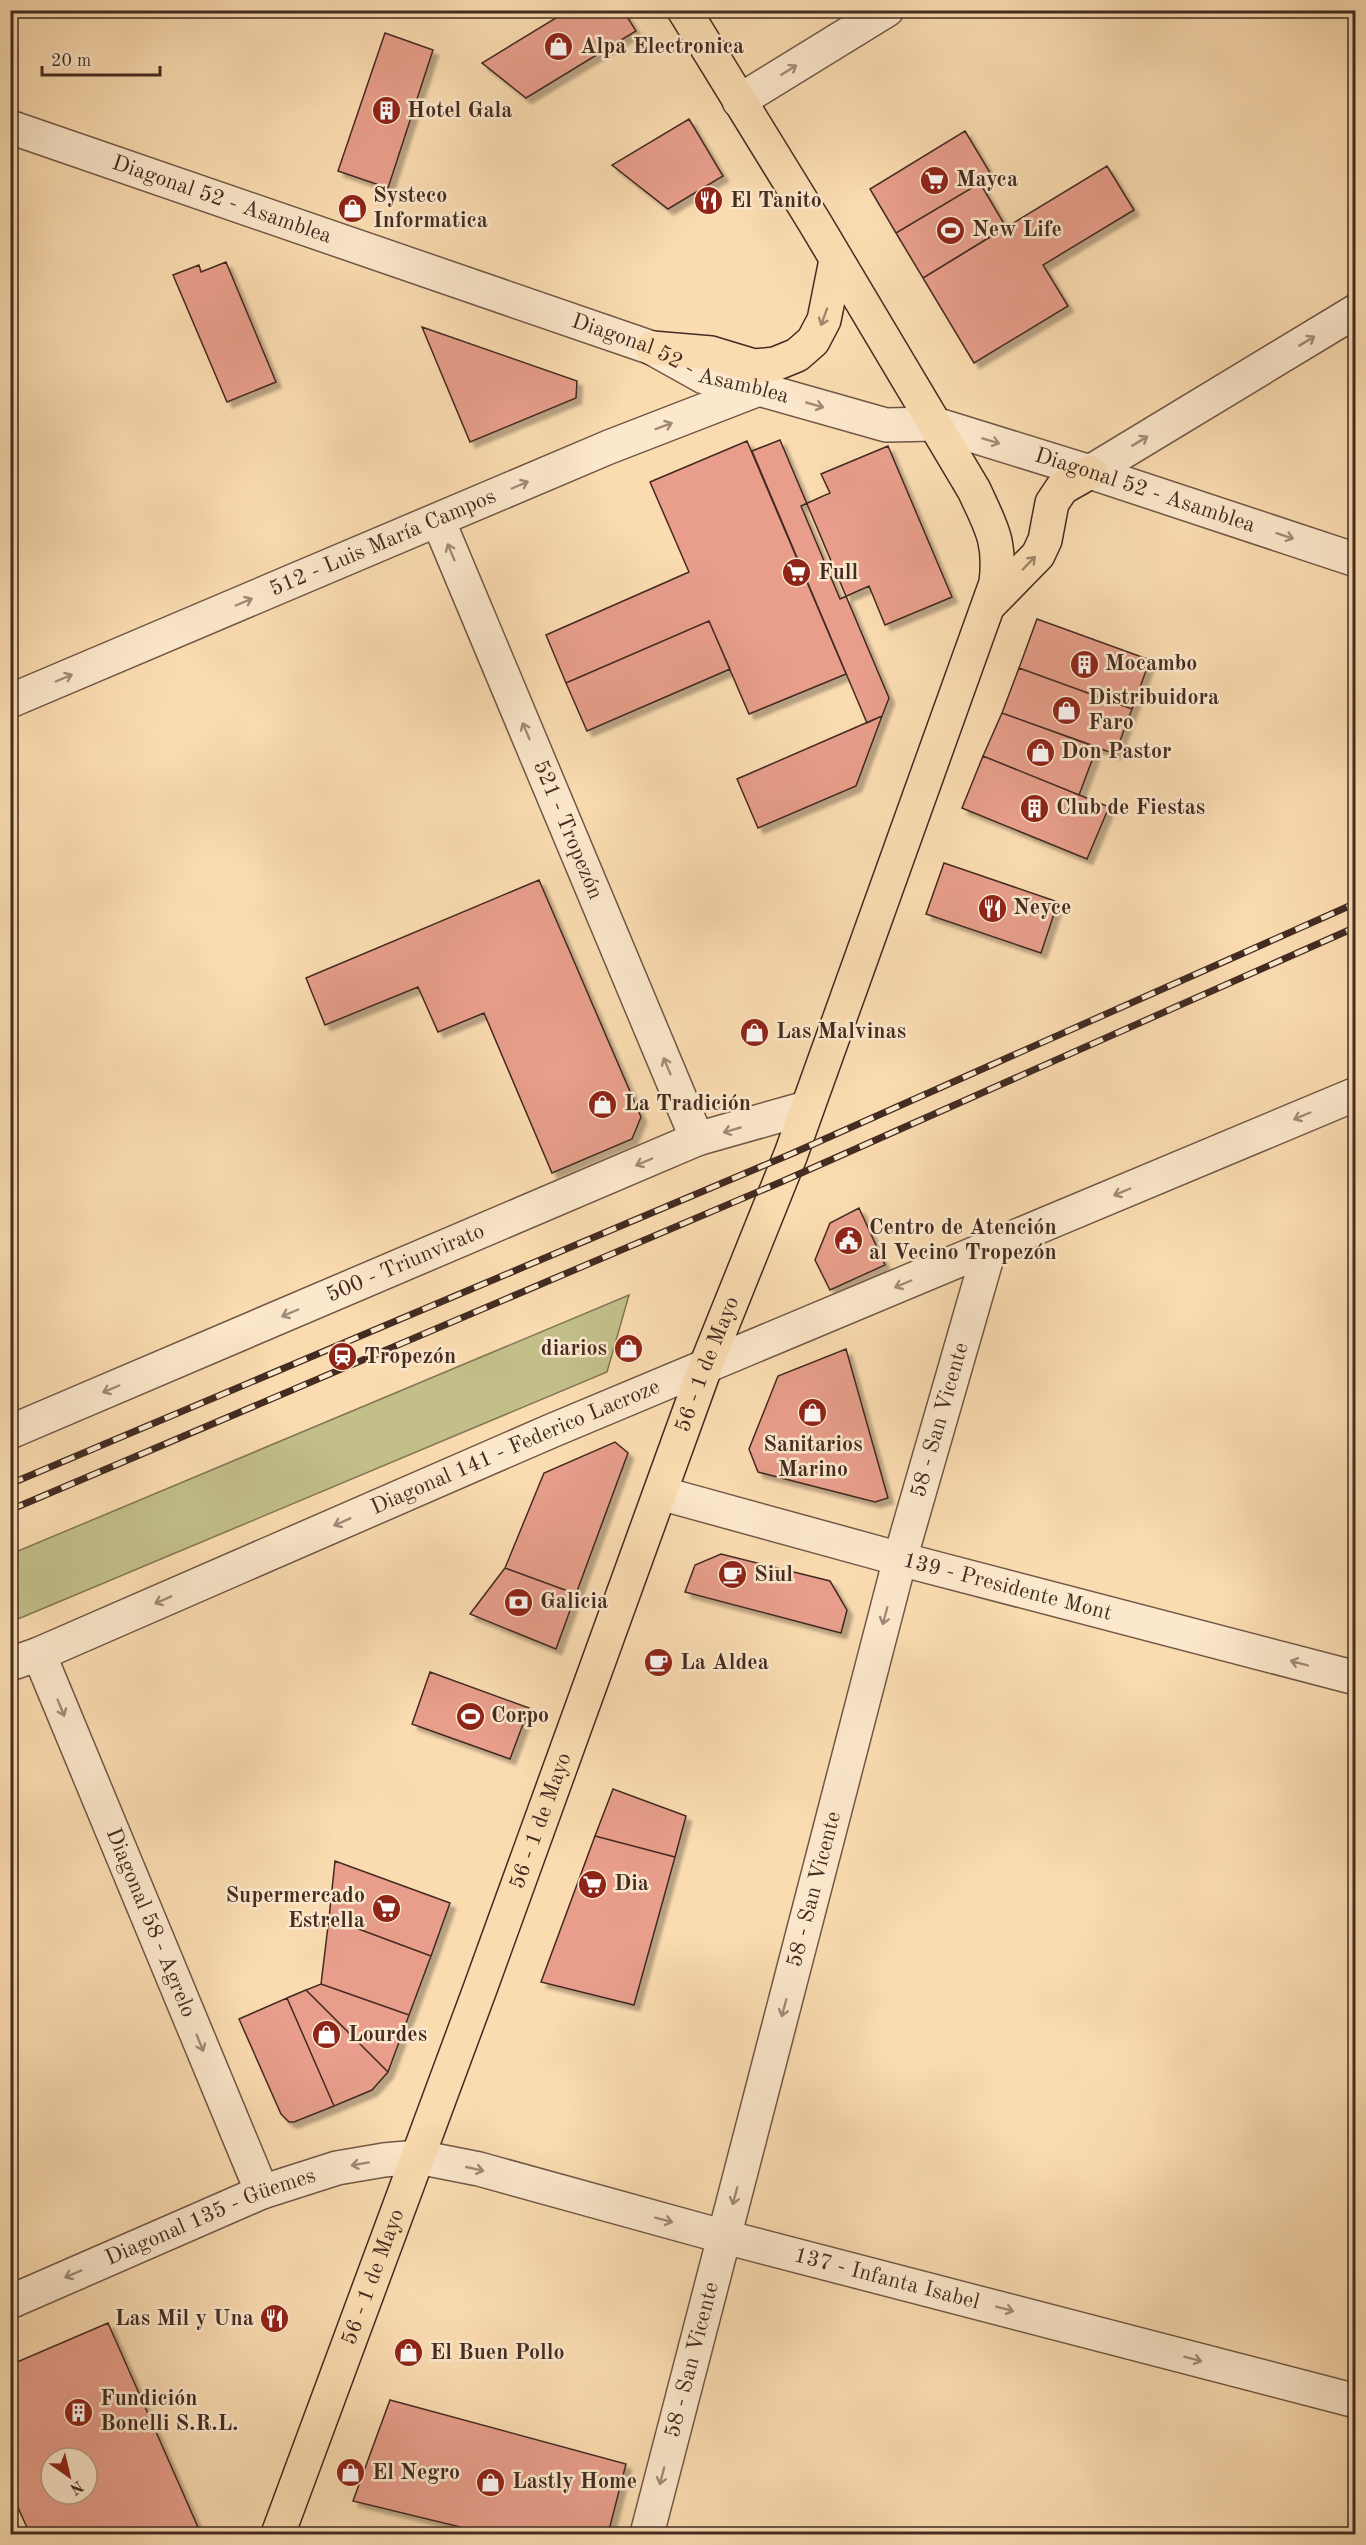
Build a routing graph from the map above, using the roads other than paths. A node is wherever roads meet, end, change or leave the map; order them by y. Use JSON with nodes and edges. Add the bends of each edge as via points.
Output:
{"nodes":[{"id":1,"x":684,"y":10,"type":"edge"},
{"id":2,"x":887,"y":10,"type":"edge"},
{"id":3,"x":740,"y":101,"type":"junction"},
{"id":4,"x":10,"y":127,"type":"edge"},
{"id":5,"x":836,"y":260,"type":"junction"},
{"id":6,"x":1356,"y":311,"type":"edge"},
{"id":7,"x":652,"y":348,"type":"junction"},
{"id":8,"x":759,"y":389,"type":"junction"},
{"id":9,"x":935,"y":424,"type":"junction"},
{"id":10,"x":1090,"y":472,"type":"junction"},
{"id":11,"x":438,"y":520,"type":"junction"},
{"id":12,"x":1356,"y":560,"type":"edge"},
{"id":13,"x":989,"y":605,"type":"junction"},
{"id":14,"x":10,"y":701,"type":"edge"},
{"id":15,"x":1356,"y":1094,"type":"edge"},
{"id":16,"x":806,"y":1108,"type":"junction"},
{"id":17,"x":698,"y":1139,"type":"junction"},
{"id":18,"x":990,"y":1247,"type":"junction"},
{"id":19,"x":705,"y":1368,"type":"junction"},
{"id":20,"x":10,"y":1432,"type":"edge"},
{"id":21,"x":660,"y":1493,"type":"junction"},
{"id":22,"x":900,"y":1559,"type":"junction"},
{"id":23,"x":25,"y":1659,"type":"edge"},
{"id":24,"x":1356,"y":1678,"type":"edge"},
{"id":25,"x":418,"y":2157,"type":"junction"},
{"id":26,"x":262,"y":2192,"type":"junction"},
{"id":27,"x":725,"y":2236,"type":"junction"},
{"id":28,"x":10,"y":2302,"type":"edge"},
{"id":29,"x":1356,"y":2401,"type":"edge"},
{"id":30,"x":278,"y":2535,"type":"edge"},
{"id":31,"x":647,"y":2535,"type":"edge"}],
"edges":[{"from":1,"to":3,"type":"main road","name":"56 - 1 de Mayo"},
{"from":3,"to":2,"type":"street","one_way":true},
{"from":3,"to":5,"type":"main road","name":"56 - 1 de Mayo"},
{"from":4,"to":7,"type":"street","name":"Diagonal 52 - Asamblea"},
{"from":5,"to":7,"type":"main road","one_way":true,"via":[[824,320],[813,340],[797,355],[776,364],[754,366],[711,353]]},
{"from":5,"to":9,"type":"main road","name":"56 - 1 de Mayo"},
{"from":10,"to":6,"type":"street","one_way":true},
{"from":7,"to":8,"type":"street","name":"Diagonal 52 - Asamblea","via":[[704,377]]},
{"from":8,"to":9,"type":"street","name":"Diagonal 52 - Asamblea","one_way":true,"via":[[886,425]]},
{"from":11,"to":8,"type":"street","name":"512 - Luis María Campos","one_way":true},
{"from":9,"to":10,"type":"street","name":"Diagonal 52 - Asamblea","one_way":true},
{"from":9,"to":13,"type":"main road","name":"56 - 1 de Mayo","via":[[993,531],[998,565]]},
{"from":10,"to":12,"type":"street","name":"Diagonal 52 - Asamblea","one_way":true},
{"from":13,"to":10,"type":"main road","one_way":true,"via":[[1038,555],[1052,503],[1062,488]]},
{"from":14,"to":11,"type":"street","name":"512 - Luis María Campos","one_way":true},
{"from":17,"to":11,"type":"street","name":"521 - Tropezón","one_way":true},
{"from":13,"to":16,"type":"main road","name":"56 - 1 de Mayo"},
{"from":15,"to":18,"type":"street","name":"Diagonal 141 - Federico Lacroze","one_way":true},
{"from":16,"to":17,"type":"street","name":"500 - Triunvirato","one_way":true},
{"from":16,"to":19,"type":"main road","name":"56 - 1 de Mayo","via":[[781,1182]]},
{"from":17,"to":20,"type":"street","name":"500 - Triunvirato","one_way":true},
{"from":18,"to":19,"type":"street","name":"Diagonal 141 - Federico Lacroze","one_way":true},
{"from":18,"to":22,"type":"street","name":"58 - San Vicente"},
{"from":19,"to":21,"type":"main road","name":"56 - 1 de Mayo"},
{"from":19,"to":23,"type":"street","name":"Diagonal 141 - Federico Lacroze","one_way":true},
{"from":21,"to":22,"type":"street","name":"139 - Presidente Mont"},
{"from":21,"to":25,"type":"main road","name":"56 - 1 de Mayo"},
{"from":24,"to":22,"type":"street","name":"139 - Presidente Mont","one_way":true},
{"from":22,"to":27,"type":"street","name":"58 - San Vicente","one_way":true},
{"from":23,"to":26,"type":"street","name":"Diagonal 58 - Agrelo","one_way":true},
{"from":25,"to":26,"type":"street","name":"Diagonal 135 - Güemes","one_way":true,"via":[[337,2168]]},
{"from":25,"to":27,"type":"street","name":"137 - Infanta Isabel","one_way":true,"via":[[479,2169]]},
{"from":25,"to":30,"type":"main road","name":"56 - 1 de Mayo"},
{"from":26,"to":28,"type":"street","name":"Diagonal 135 - Güemes","one_way":true},
{"from":27,"to":29,"type":"street","name":"137 - Infanta Isabel","one_way":true},
{"from":27,"to":31,"type":"street","name":"58 - San Vicente","one_way":true}]}
